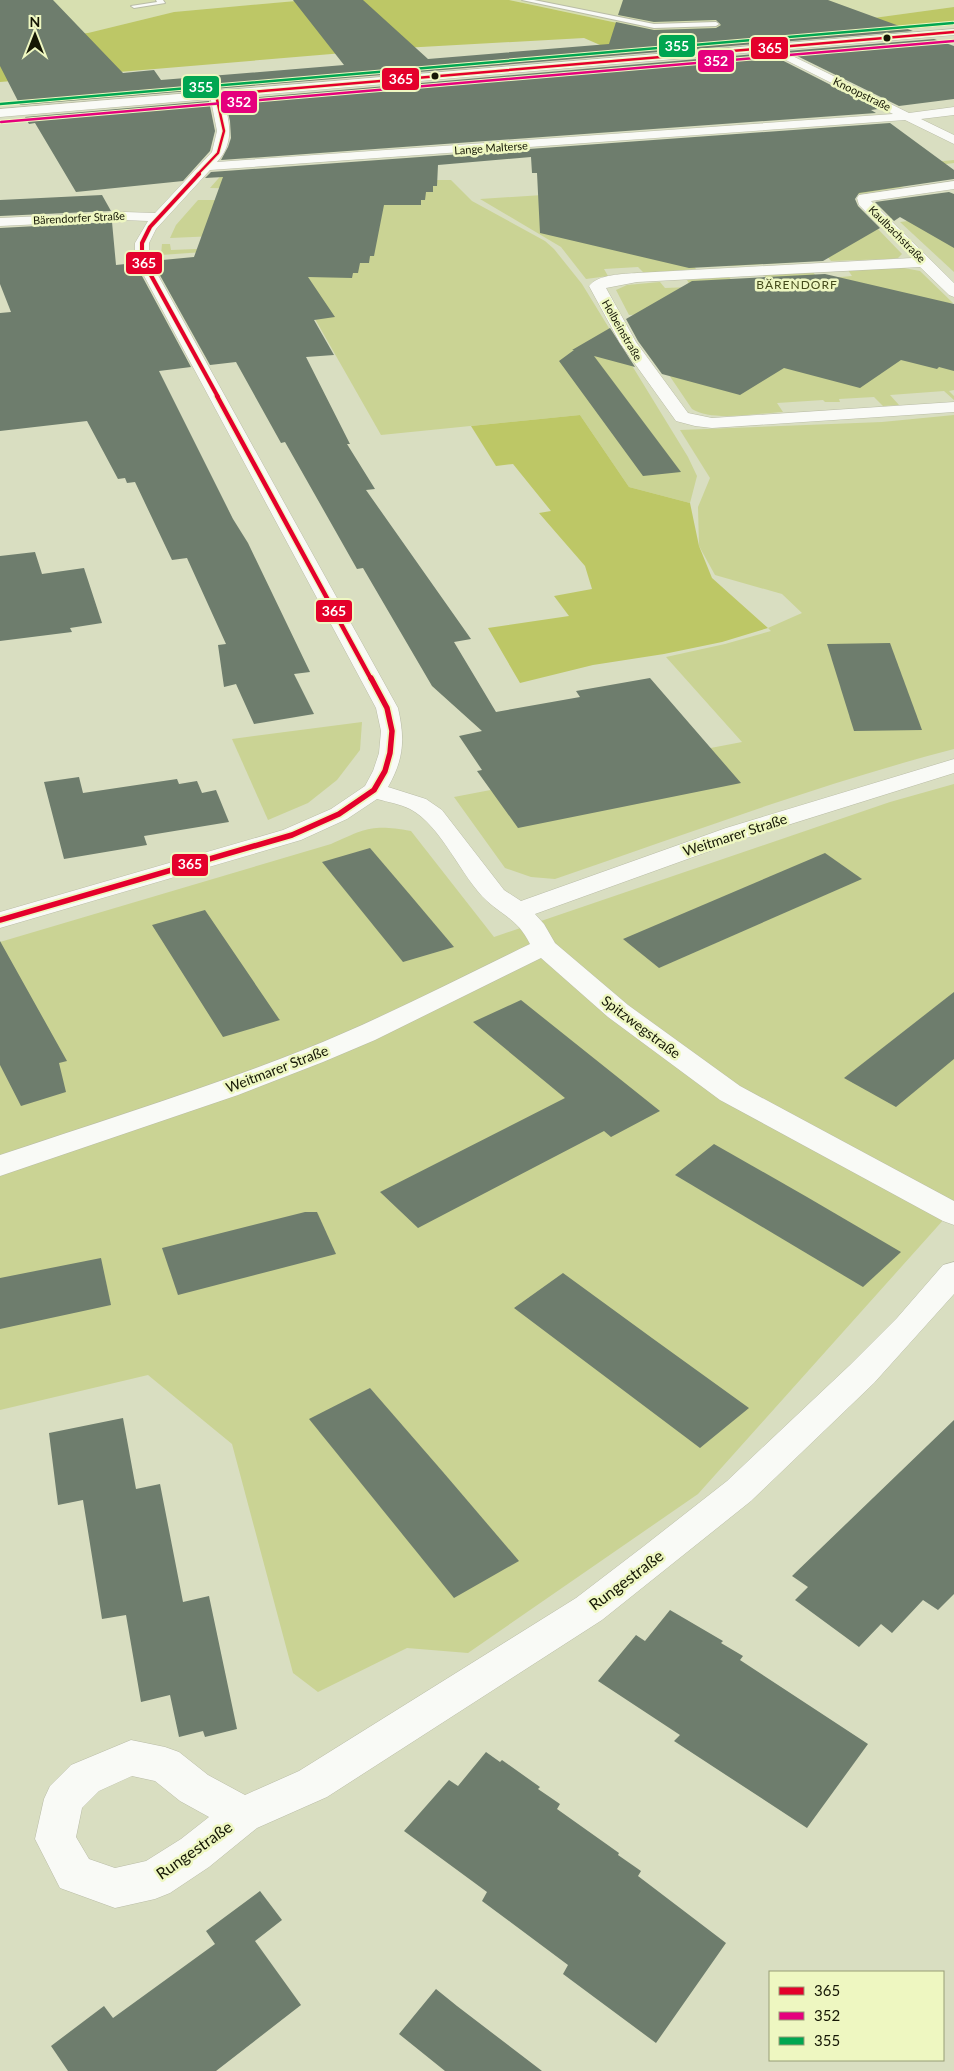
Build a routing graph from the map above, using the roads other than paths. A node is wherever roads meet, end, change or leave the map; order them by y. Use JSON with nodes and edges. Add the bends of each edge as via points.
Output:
{"nodes":[{"id":1,"x":158,"y":0,"type":"edge"},
{"id":2,"x":525,"y":0,"type":"edge"},
{"id":3,"x":134,"y":6,"type":"dead end"},
{"id":4,"x":716,"y":24,"type":"dead end"},
{"id":5,"x":954,"y":32,"type":"edge"},
{"id":6,"x":770,"y":48,"type":"junction"},
{"id":7,"x":216,"y":95,"type":"junction"},
{"id":8,"x":954,"y":110,"type":"edge"},
{"id":9,"x":0,"y":113,"type":"edge"},
{"id":10,"x":907,"y":116,"type":"junction"},
{"id":11,"x":954,"y":140,"type":"edge"},
{"id":12,"x":207,"y":166,"type":"junction"},
{"id":13,"x":954,"y":184,"type":"edge"},
{"id":14,"x":158,"y":217,"type":"junction"},
{"id":15,"x":0,"y":222,"type":"edge"},
{"id":16,"x":924,"y":262,"type":"junction"},
{"id":17,"x":954,"y":292,"type":"edge"},
{"id":18,"x":954,"y":407,"type":"edge"},
{"id":19,"x":954,"y":766,"type":"edge"},
{"id":20,"x":374,"y":790,"type":"junction"},
{"id":21,"x":518,"y":911,"type":"junction"},
{"id":22,"x":0,"y":920,"type":"edge"},
{"id":23,"x":544,"y":948,"type":"junction"},
{"id":24,"x":0,"y":1166,"type":"edge"},
{"id":25,"x":954,"y":1214,"type":"edge"},
{"id":26,"x":954,"y":1273,"type":"edge"},
{"id":27,"x":243,"y":1815,"type":"dead end"}],
"edges":[{"from":1,"to":3,"type":"lane","via":[[162,3]]},
{"from":2,"to":4,"type":"lane","via":[[654,26]]},
{"from":5,"to":6,"type":"street"},
{"from":6,"to":7,"type":"street"},
{"from":6,"to":10,"type":"street","name":"Knoopstraße"},
{"from":7,"to":9,"type":"street"},
{"from":7,"to":12,"type":"street","via":[[225,135],[218,153]]},
{"from":8,"to":10,"type":"street","name":"Lange Malterse"},
{"from":10,"to":11,"type":"street","name":"Knoopstraße"},
{"from":10,"to":12,"type":"street","name":"Lange Malterse","via":[[355,158]]},
{"from":12,"to":14,"type":"street"},
{"from":13,"to":16,"type":"street","name":"Kaulbachstraße","via":[[864,198],[864,202]]},
{"from":14,"to":15,"type":"street","name":"Bärendorfer Straße"},
{"from":14,"to":20,"type":"street","via":[[142,243],[144,266],[387,708],[392,731],[390,753],[385,771]]},
{"from":16,"to":17,"type":"street","name":"Kaulbachstraße"},
{"from":16,"to":18,"type":"street","name":"Holbeinstraße","via":[[675,276],[605,282],[597,286],[628,343],[682,417],[712,423]]},
{"from":19,"to":21,"type":"street","name":"Weitmarer Straße","via":[[718,839]]},
{"from":20,"to":21,"type":"street","name":"Spitzwegstraße","via":[[418,804],[434,815],[494,895]]},
{"from":20,"to":22,"type":"street","via":[[339,814],[292,835]]},
{"from":21,"to":23,"type":"street","name":"Spitzwegstraße","via":[[535,929]]},
{"from":23,"to":24,"type":"street","name":"Weitmarer Straße","via":[[313,1056]]},
{"from":23,"to":25,"type":"street","name":"Spitzwegstraße","via":[[607,1003],[730,1093]]},
{"from":26,"to":27,"type":"street","name":"Rungestraße","via":[[908,1326],[811,1424],[739,1491],[650,1563],[589,1609],[314,1784]]}]}
